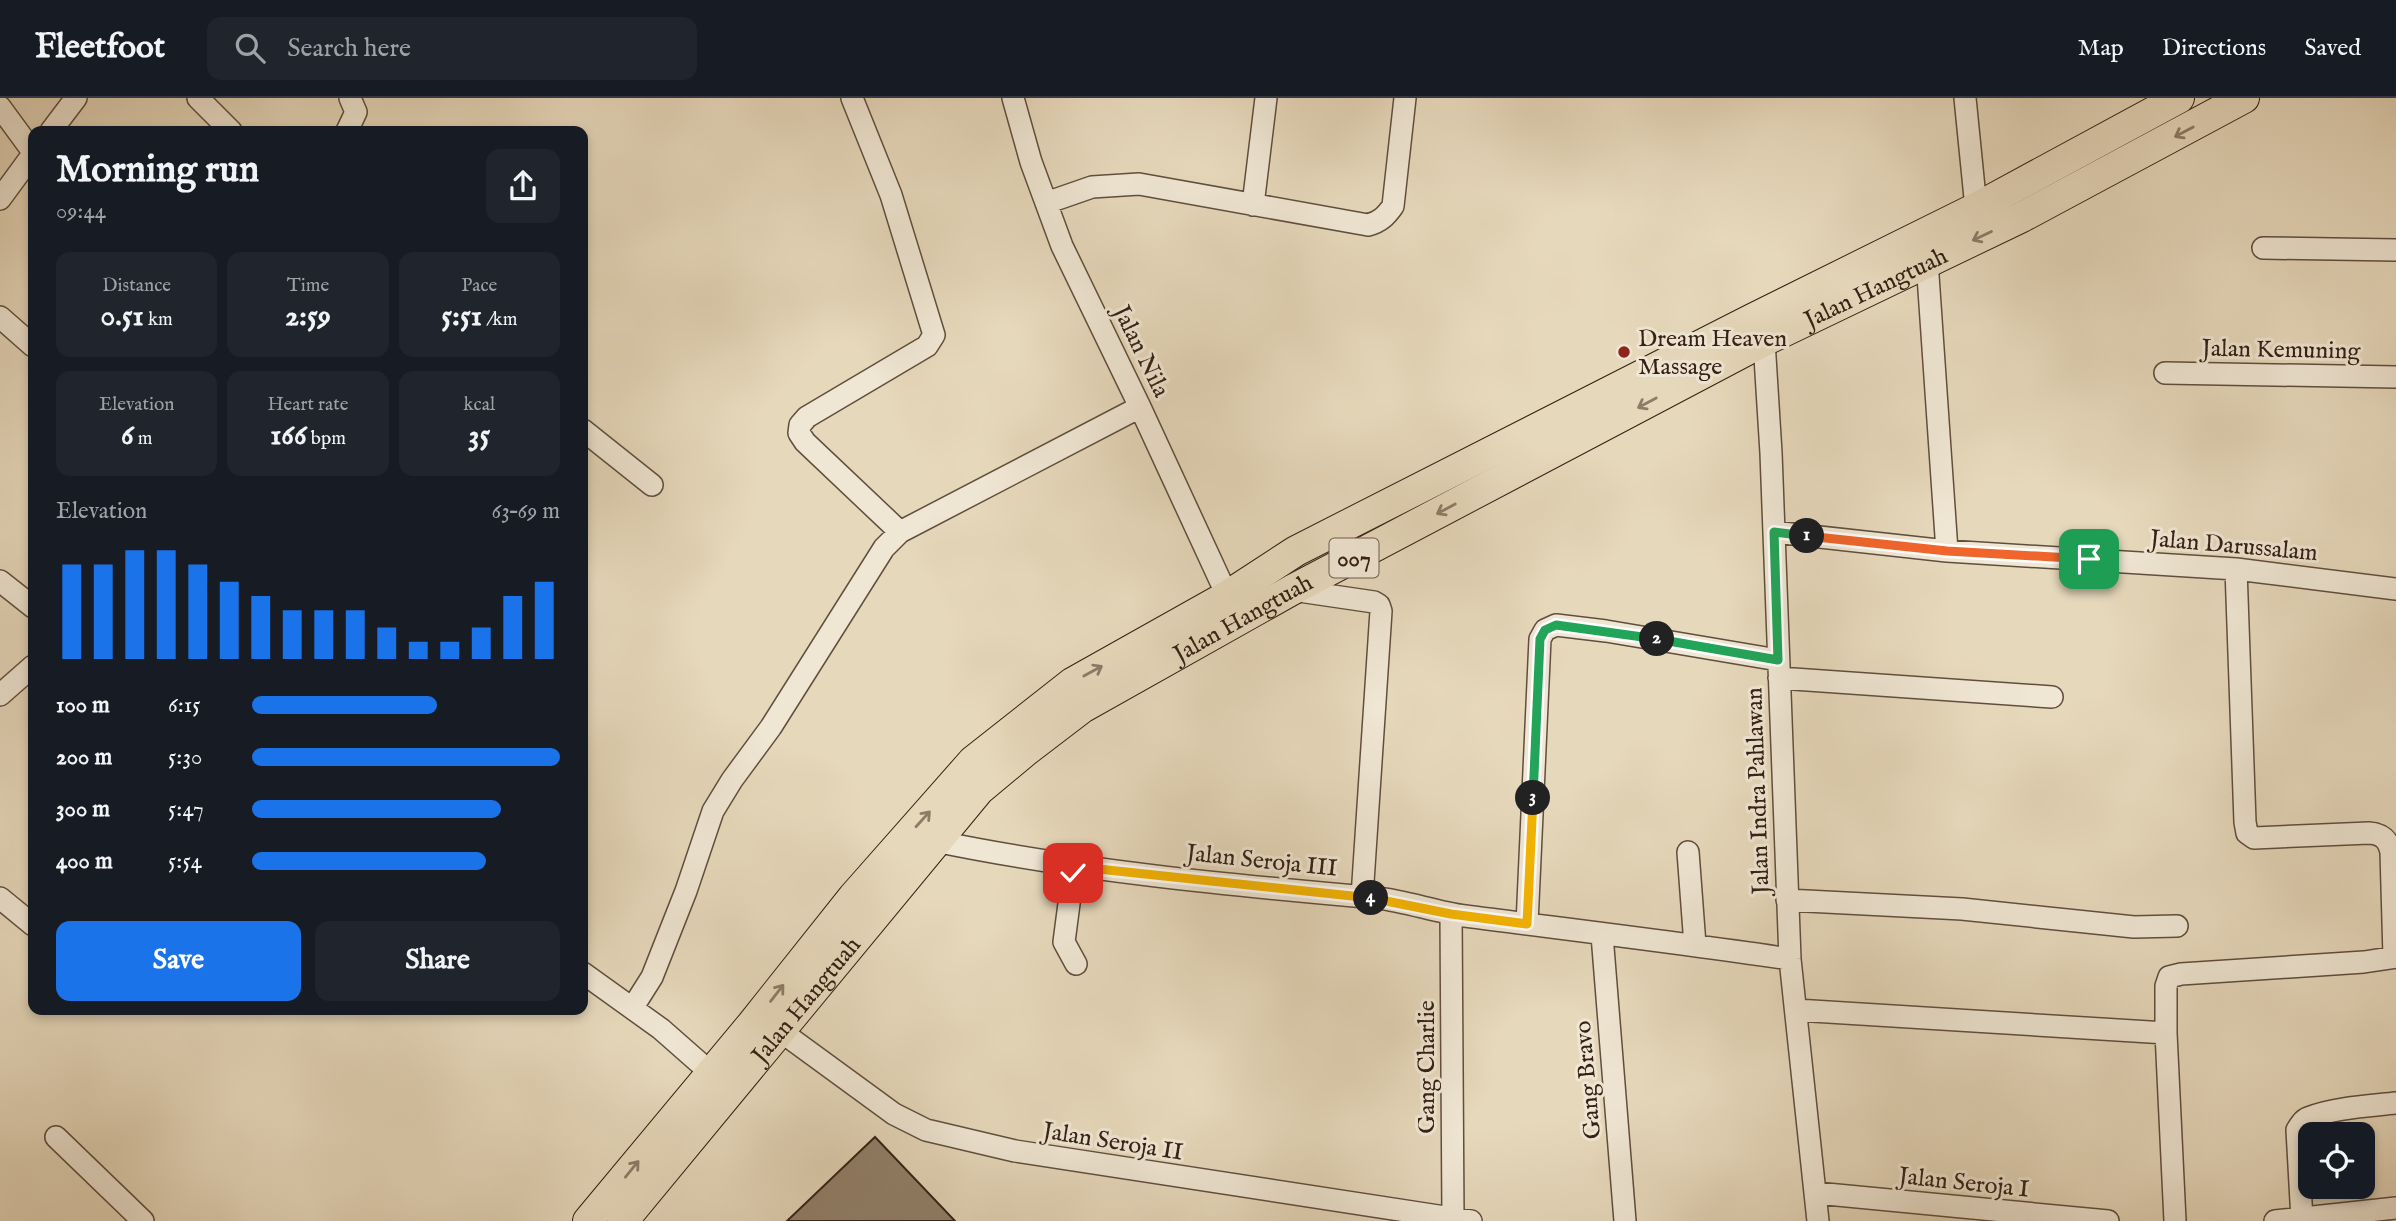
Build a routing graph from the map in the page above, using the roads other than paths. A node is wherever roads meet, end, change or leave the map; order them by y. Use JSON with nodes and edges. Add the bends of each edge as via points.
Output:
{"nodes":[{"id":1,"x":76,"y":98,"type":"edge"},
{"id":2,"x":198,"y":98,"type":"edge"},
{"id":3,"x":852,"y":98,"type":"edge"},
{"id":4,"x":1013,"y":98,"type":"edge"},
{"id":5,"x":1266,"y":98,"type":"edge"},
{"id":6,"x":1405,"y":98,"type":"edge"},
{"id":7,"x":1965,"y":98,"type":"edge"},
{"id":8,"x":2179,"y":98,"type":"edge"},
{"id":9,"x":2244,"y":98,"type":"edge"},
{"id":10,"x":0,"y":107,"type":"edge"},
{"id":11,"x":55,"y":126,"type":"edge"},
{"id":12,"x":226,"y":126,"type":"edge"},
{"id":13,"x":28,"y":146,"type":"edge"},
{"id":14,"x":28,"y":160,"type":"edge"},
{"id":15,"x":0,"y":199,"type":"edge"},
{"id":16,"x":1046,"y":203,"type":"junction"},
{"id":17,"x":1252,"y":205,"type":"junction"},
{"id":18,"x":1976,"y":208,"type":"junction"},
{"id":19,"x":2263,"y":248,"type":"dead end"},
{"id":20,"x":2396,"y":250,"type":"edge"},
{"id":21,"x":1927,"y":261,"type":"junction"},
{"id":22,"x":0,"y":317,"type":"edge"},
{"id":23,"x":1758,"y":330,"type":"junction"},
{"id":24,"x":28,"y":342,"type":"edge"},
{"id":25,"x":2165,"y":373,"type":"dead end"},
{"id":26,"x":2396,"y":377,"type":"edge"},
{"id":27,"x":1140,"y":407,"type":"junction"},
{"id":28,"x":588,"y":434,"type":"edge"},
{"id":29,"x":652,"y":485,"type":"dead end"},
{"id":30,"x":900,"y":532,"type":"junction"},
{"id":31,"x":1774,"y":532,"type":"junction"},
{"id":32,"x":1947,"y":551,"type":"junction"},
{"id":33,"x":2236,"y":569,"type":"junction"},
{"id":34,"x":0,"y":581,"type":"edge"},
{"id":35,"x":1292,"y":590,"type":"junction"},
{"id":36,"x":2396,"y":590,"type":"edge"},
{"id":37,"x":28,"y":603,"type":"edge"},
{"id":38,"x":1233,"y":609,"type":"junction"},
{"id":39,"x":1778,"y":669,"type":"junction"},
{"id":40,"x":28,"y":670,"type":"edge"},
{"id":41,"x":0,"y":695,"type":"edge"},
{"id":42,"x":2052,"y":696,"type":"dead end"},
{"id":43,"x":935,"y":841,"type":"junction"},
{"id":44,"x":1688,"y":852,"type":"dead end"},
{"id":45,"x":1070,"y":866,"type":"junction"},
{"id":46,"x":1362,"y":897,"type":"junction"},
{"id":47,"x":0,"y":898,"type":"edge"},
{"id":48,"x":1787,"y":900,"type":"junction"},
{"id":49,"x":863,"y":907,"type":"junction"},
{"id":50,"x":1451,"y":914,"type":"junction"},
{"id":51,"x":28,"y":921,"type":"edge"},
{"id":52,"x":1527,"y":924,"type":"junction"},
{"id":53,"x":2177,"y":926,"type":"dead end"},
{"id":54,"x":1602,"y":935,"type":"junction"},
{"id":55,"x":1695,"y":945,"type":"junction"},
{"id":56,"x":2395,"y":957,"type":"edge"},
{"id":57,"x":1790,"y":960,"type":"junction"},
{"id":58,"x":1076,"y":964,"type":"dead end"},
{"id":59,"x":588,"y":976,"type":"edge"},
{"id":60,"x":633,"y":1007,"type":"junction"},
{"id":61,"x":1796,"y":1010,"type":"junction"},
{"id":62,"x":779,"y":1030,"type":"junction"},
{"id":63,"x":2166,"y":1032,"type":"junction"},
{"id":64,"x":710,"y":1073,"type":"junction"},
{"id":65,"x":2396,"y":1103,"type":"edge"},
{"id":66,"x":56,"y":1137,"type":"dead end"},
{"id":67,"x":1816,"y":1193,"type":"junction"},
{"id":68,"x":2396,"y":1208,"type":"edge"},
{"id":69,"x":1424,"y":1218,"type":"edge"},
{"id":70,"x":1462,"y":1220,"type":"edge"},
{"id":71,"x":2302,"y":1220,"type":"edge"},
{"id":72,"x":143,"y":1221,"type":"edge"},
{"id":73,"x":588,"y":1221,"type":"edge"},
{"id":74,"x":623,"y":1221,"type":"edge"},
{"id":75,"x":1625,"y":1221,"type":"edge"},
{"id":76,"x":1818,"y":1221,"type":"edge"},
{"id":77,"x":2108,"y":1221,"type":"edge"},
{"id":78,"x":2175,"y":1221,"type":"edge"},
{"id":79,"x":2276,"y":1221,"type":"edge"}],
"edges":[{"from":1,"to":11,"type":"street"},
{"from":2,"to":12,"type":"street"},
{"from":3,"to":30,"type":"street","via":[[891,195],[934,335],[927,346],[807,417],[799,433]]},
{"from":4,"to":16,"type":"street","name":"Jalan Nila"},
{"from":5,"to":17,"type":"street"},
{"from":6,"to":17,"type":"street","via":[[1393,205],[1382,220],[1368,225]]},
{"from":7,"to":18,"type":"street"},
{"from":8,"to":18,"type":"highway","name":"Jalan Hangtuah","number":"007"},
{"from":9,"to":21,"type":"highway","name":"Jalan Hangtuah","number":"007","one_way":true,"via":[[2022,217]]},
{"from":10,"to":13,"type":"street"},
{"from":14,"to":15,"type":"street"},
{"from":16,"to":17,"type":"street","via":[[1092,187],[1139,184]]},
{"from":16,"to":27,"type":"street","name":"Jalan Nila"},
{"from":18,"to":23,"type":"highway","name":"Jalan Hangtuah","number":"007"},
{"from":19,"to":20,"type":"street"},
{"from":21,"to":23,"type":"highway","name":"Jalan Hangtuah","number":"007"},
{"from":21,"to":32,"type":"street"},
{"from":22,"to":24,"type":"street"},
{"from":23,"to":31,"type":"street","name":"Jalan Indra Pahlawan"},
{"from":23,"to":35,"type":"highway","name":"Jalan Hangtuah","number":"007","one_way":true},
{"from":23,"to":38,"type":"highway","name":"Jalan Hangtuah","number":"007","via":[[1296,551]]},
{"from":25,"to":26,"type":"street","name":"Jalan Kemuning"},
{"from":27,"to":30,"type":"street"},
{"from":27,"to":38,"type":"street","name":"Jalan Nila"},
{"from":28,"to":29,"type":"street"},
{"from":30,"to":60,"type":"street","via":[[884,548],[713,811],[652,976]]},
{"from":31,"to":32,"type":"street","name":"Jalan Darussalam"},
{"from":31,"to":39,"type":"street","name":"Jalan Indra Pahlawan"},
{"from":32,"to":33,"type":"street","name":"Jalan Darussalam"},
{"from":33,"to":36,"type":"street","name":"Jalan Darussalam"},
{"from":33,"to":56,"type":"street","via":[[2247,833],[2254,838],[2369,833],[2384,837],[2390,852]]},
{"from":34,"to":37,"type":"street"},
{"from":35,"to":38,"type":"highway","name":"Jalan Hangtuah","number":"007"},
{"from":35,"to":46,"type":"street","via":[[1374,602],[1381,611]]},
{"from":38,"to":43,"type":"highway","name":"Jalan Hangtuah","number":"007","via":[[1082,708],[979,790]]},
{"from":49,"to":38,"type":"highway","name":"Jalan Hangtuah","number":"007","one_way":true,"via":[[973,761],[1001,737],[1072,683]]},
{"from":39,"to":42,"type":"street"},
{"from":39,"to":48,"type":"street","name":"Jalan Indra Pahlawan"},
{"from":39,"to":52,"type":"street","via":[[1606,631],[1556,625],[1545,630],[1539,652]]},
{"from":40,"to":41,"type":"street"},
{"from":43,"to":45,"type":"street","name":"Jalan Seroja III"},
{"from":43,"to":49,"type":"highway","name":"Jalan Hangtuah","number":"007"},
{"from":44,"to":55,"type":"street"},
{"from":45,"to":46,"type":"street","name":"Jalan Seroja III"},
{"from":45,"to":58,"type":"street","via":[[1073,873],[1064,942]]},
{"from":46,"to":50,"type":"street","name":"Jalan Seroja III"},
{"from":47,"to":51,"type":"street"},
{"from":48,"to":53,"type":"street","via":[[1962,909],[2134,927]]},
{"from":48,"to":57,"type":"street","name":"Jalan Indra Pahlawan"},
{"from":49,"to":62,"type":"highway","name":"Jalan Hangtuah","number":"007"},
{"from":64,"to":49,"type":"highway","name":"Jalan Hangtuah","number":"007","one_way":true},
{"from":50,"to":52,"type":"street","name":"Jalan Seroja III"},
{"from":50,"to":70,"type":"street","name":"Gang Charlie"},
{"from":52,"to":54,"type":"street","name":"Jalan Seroja III"},
{"from":54,"to":55,"type":"street","name":"Jalan Seroja III"},
{"from":54,"to":75,"type":"street","name":"Gang Bravo"},
{"from":55,"to":57,"type":"street","name":"Jalan Seroja III"},
{"from":56,"to":63,"type":"street","via":[[2169,977]]},
{"from":57,"to":61,"type":"street","name":"Jalan Indra Pahlawan"},
{"from":59,"to":60,"type":"street"},
{"from":60,"to":64,"type":"street"},
{"from":61,"to":63,"type":"street"},
{"from":61,"to":67,"type":"street","name":"Jalan Indra Pahlawan"},
{"from":62,"to":69,"type":"street","name":"Jalan Seroja II","via":[[894,1114],[926,1130],[1015,1151]]},
{"from":62,"to":74,"type":"highway","name":"Jalan Hangtuah","number":"007"},
{"from":63,"to":78,"type":"street"},
{"from":73,"to":64,"type":"highway","name":"Jalan Hangtuah","number":"007","one_way":true},
{"from":65,"to":71,"type":"street","via":[[2346,1109],[2302,1122],[2297,1130]]},
{"from":66,"to":72,"type":"street"},
{"from":67,"to":76,"type":"street","name":"Jalan Indra Pahlawan"},
{"from":67,"to":77,"type":"street","name":"Jalan Seroja I"},
{"from":68,"to":71,"type":"street"},
{"from":69,"to":70,"type":"street","name":"Jalan Seroja II"},
{"from":71,"to":79,"type":"street"}]}
